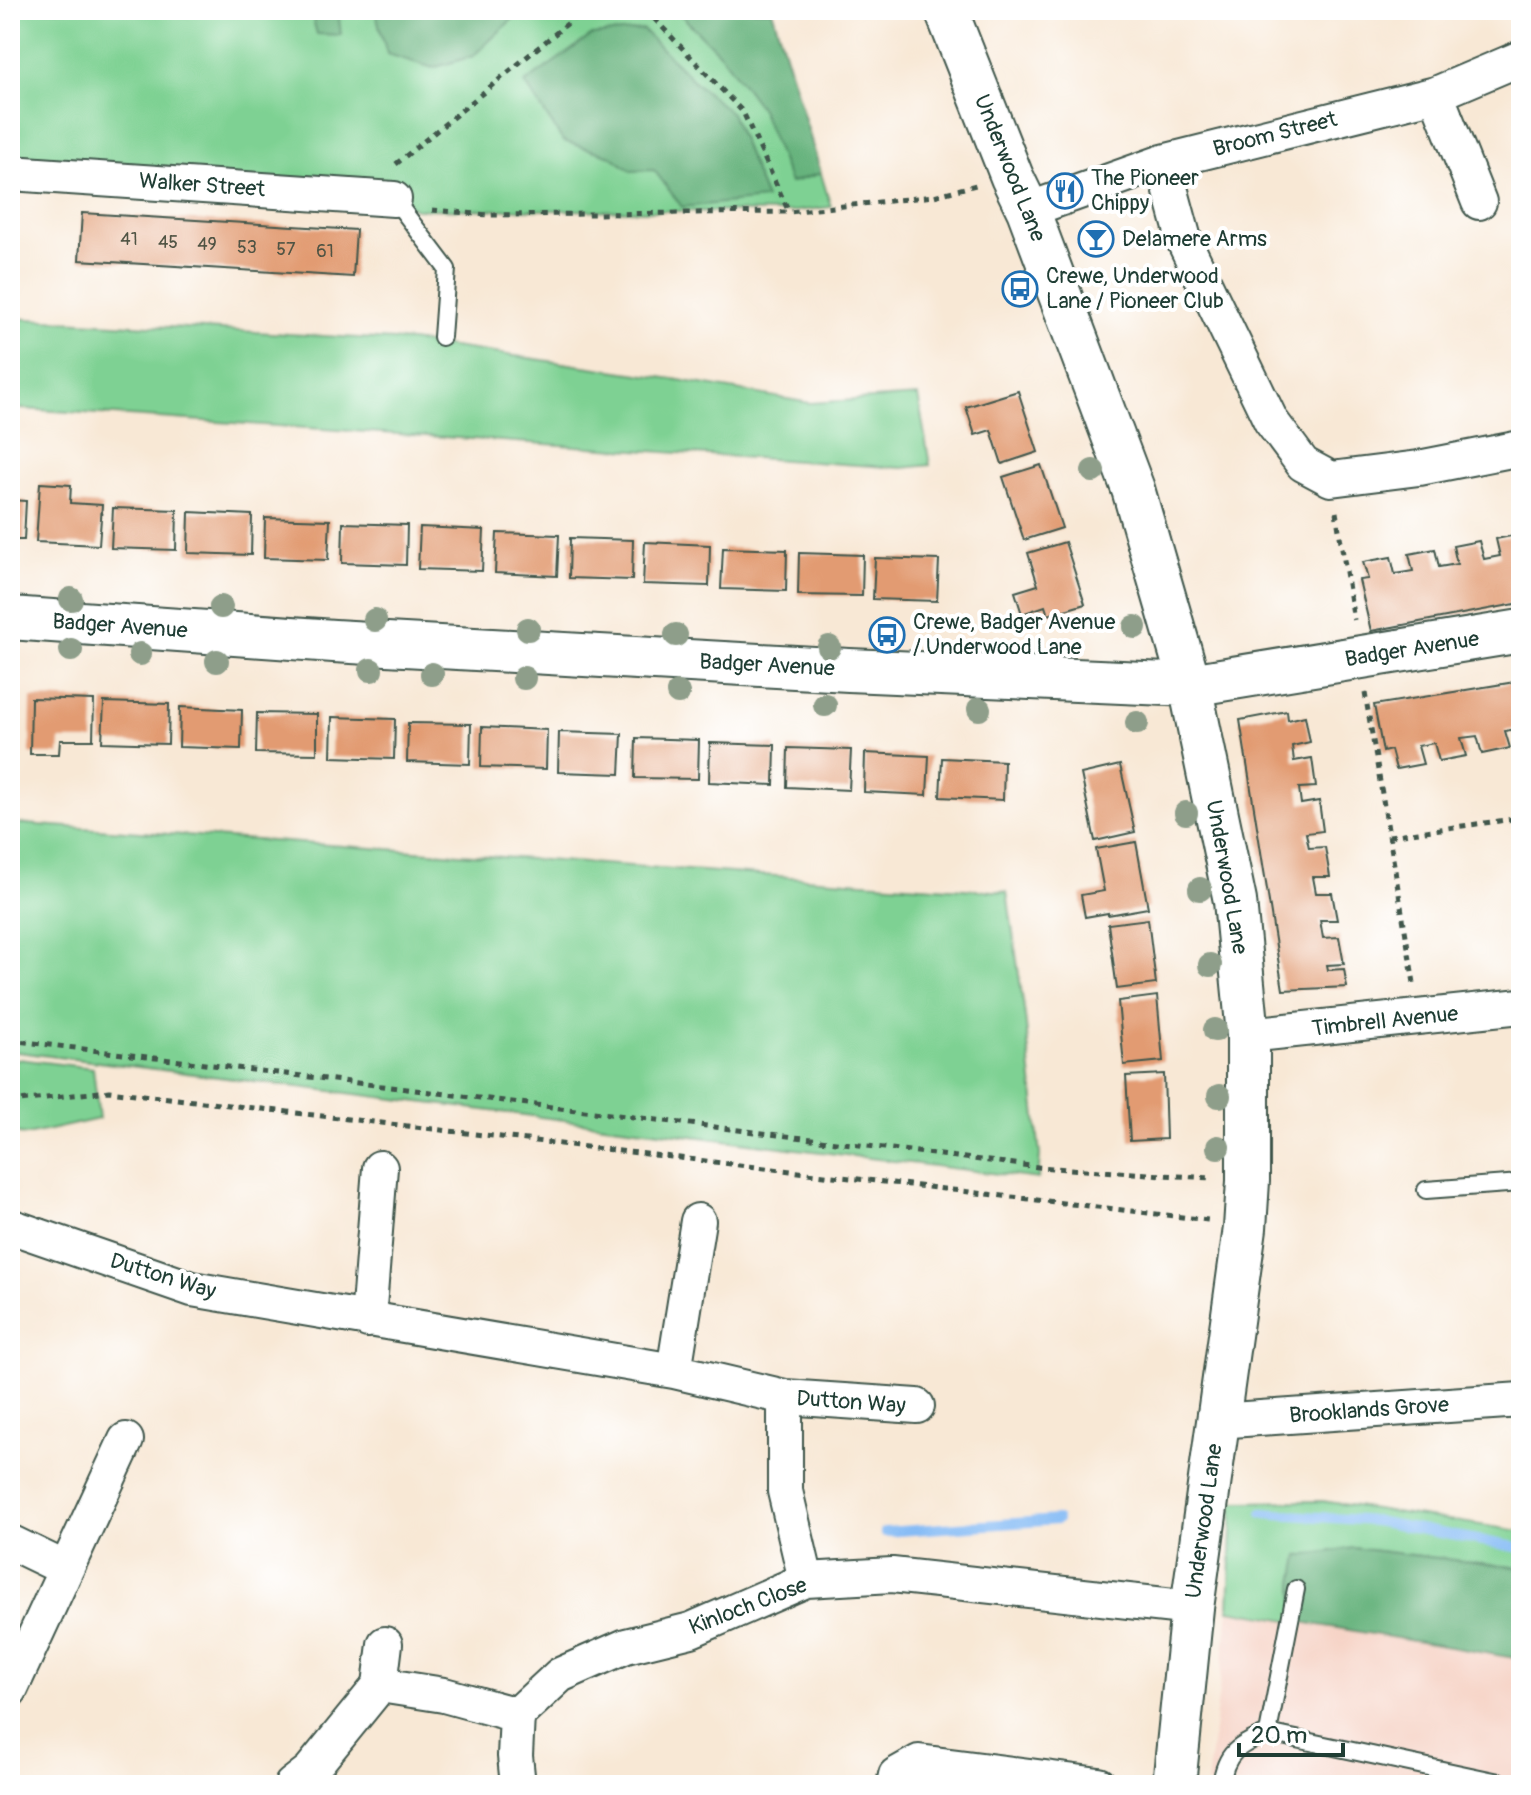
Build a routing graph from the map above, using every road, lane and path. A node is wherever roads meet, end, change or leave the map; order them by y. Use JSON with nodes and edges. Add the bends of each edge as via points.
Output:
{"nodes":[{"id":1,"x":584,"y":10,"type":"edge"},
{"id":2,"x":646,"y":10,"type":"edge"},
{"id":3,"x":946,"y":10,"type":"edge"},
{"id":4,"x":1521,"y":58,"type":"edge"},
{"id":5,"x":1436,"y":94,"type":"junction"},
{"id":6,"x":1163,"y":162,"type":"junction"},
{"id":7,"x":10,"y":173,"type":"edge"},
{"id":8,"x":1020,"y":193,"type":"junction"},
{"id":9,"x":382,"y":198,"type":"junction"},
{"id":10,"x":1479,"y":202,"type":"dead end"},
{"id":11,"x":789,"y":212,"type":"junction"},
{"id":12,"x":442,"y":337,"type":"dead end"},
{"id":13,"x":1521,"y":448,"type":"edge"},
{"id":14,"x":1331,"y":479,"type":"junction"},
{"id":15,"x":10,"y":618,"type":"edge"},
{"id":16,"x":1521,"y":631,"type":"edge"},
{"id":17,"x":1360,"y":657,"type":"junction"},
{"id":18,"x":1190,"y":685,"type":"junction"},
{"id":19,"x":1521,"y":818,"type":"edge"},
{"id":20,"x":1389,"y":836,"type":"junction"},
{"id":21,"x":1521,"y":1006,"type":"edge"},
{"id":22,"x":1416,"y":1017,"type":"junction"},
{"id":23,"x":1248,"y":1035,"type":"junction"},
{"id":24,"x":10,"y":1040,"type":"edge"},
{"id":25,"x":10,"y":1102,"type":"edge"},
{"id":26,"x":380,"y":1168,"type":"dead end"},
{"id":27,"x":1248,"y":1181,"type":"junction"},
{"id":28,"x":1521,"y":1183,"type":"edge"},
{"id":29,"x":1426,"y":1190,"type":"dead end"},
{"id":30,"x":698,"y":1221,"type":"dead end"},
{"id":31,"x":10,"y":1226,"type":"edge"},
{"id":32,"x":1245,"y":1228,"type":"junction"},
{"id":33,"x":368,"y":1320,"type":"junction"},
{"id":34,"x":674,"y":1371,"type":"junction"},
{"id":35,"x":785,"y":1397,"type":"junction"},
{"id":36,"x":1521,"y":1400,"type":"edge"},
{"id":37,"x":917,"y":1406,"type":"dead end"},
{"id":38,"x":1217,"y":1421,"type":"junction"},
{"id":39,"x":126,"y":1440,"type":"dead end"},
{"id":40,"x":10,"y":1542,"type":"edge"},
{"id":41,"x":66,"y":1569,"type":"junction"},
{"id":42,"x":806,"y":1580,"type":"junction"},
{"id":43,"x":1296,"y":1589,"type":"dead end"},
{"id":44,"x":1192,"y":1608,"type":"junction"},
{"id":45,"x":385,"y":1644,"type":"dead end"},
{"id":46,"x":380,"y":1685,"type":"junction"},
{"id":47,"x":10,"y":1690,"type":"edge"},
{"id":48,"x":517,"y":1715,"type":"junction"},
{"id":49,"x":1268,"y":1733,"type":"junction"},
{"id":50,"x":310,"y":1780,"type":"edge"},
{"id":51,"x":518,"y":1785,"type":"edge"},
{"id":52,"x":894,"y":1785,"type":"edge"},
{"id":53,"x":1099,"y":1785,"type":"edge"},
{"id":54,"x":1174,"y":1785,"type":"edge"},
{"id":55,"x":1221,"y":1785,"type":"edge"},
{"id":56,"x":1513,"y":1785,"type":"edge"}],
"edges":[{"from":1,"to":9,"type":"path","via":[[381,176]]},
{"from":2,"to":11,"type":"path","via":[[743,112]]},
{"from":3,"to":8,"type":"street","name":"Underwood Lane"},
{"from":4,"to":5,"type":"street","name":"Broom Street"},
{"from":5,"to":6,"type":"street","name":"Broom Street"},
{"from":5,"to":10,"type":"street"},
{"from":6,"to":8,"type":"street","name":"Broom Street"},
{"from":6,"to":14,"type":"street","via":[[1185,243],[1271,421],[1303,464]]},
{"from":7,"to":9,"type":"street","name":"Walker Street"},
{"from":8,"to":11,"type":"path","via":[[934,196]]},
{"from":8,"to":18,"type":"street","name":"Underwood Lane","via":[[1133,489]]},
{"from":9,"to":11,"type":"path","via":[[416,209],[489,215]]},
{"from":9,"to":12,"type":"lane","via":[[447,269]]},
{"from":13,"to":14,"type":"street"},
{"from":14,"to":17,"type":"path"},
{"from":15,"to":18,"type":"street","name":"Badger Avenue","via":[[350,642]]},
{"from":16,"to":17,"type":"street","name":"Badger Avenue"},
{"from":17,"to":18,"type":"street","name":"Badger Avenue"},
{"from":17,"to":20,"type":"path"},
{"from":18,"to":23,"type":"street","name":"Underwood Lane","via":[[1235,901]]},
{"from":19,"to":20,"type":"path"},
{"from":20,"to":22,"type":"path","via":[[1414,975]]},
{"from":21,"to":22,"type":"street","name":"Timbrell Avenue"},
{"from":22,"to":23,"type":"street","name":"Timbrell Avenue"},
{"from":23,"to":27,"type":"street","name":"Underwood Lane"},
{"from":24,"to":27,"type":"path","via":[[1038,1167]]},
{"from":25,"to":32,"type":"path","via":[[109,1091],[1205,1219]]},
{"from":26,"to":33,"type":"street"},
{"from":27,"to":32,"type":"street","name":"Underwood Lane"},
{"from":28,"to":29,"type":"lane"},
{"from":30,"to":34,"type":"street"},
{"from":31,"to":33,"type":"street","name":"Dutton Way","via":[[192,1289]]},
{"from":32,"to":38,"type":"street","name":"Underwood Lane"},
{"from":33,"to":34,"type":"street","name":"Dutton Way"},
{"from":34,"to":35,"type":"street","name":"Dutton Way"},
{"from":35,"to":37,"type":"street","name":"Dutton Way"},
{"from":35,"to":42,"type":"street","name":"Dutton Way","via":[[785,1491]]},
{"from":36,"to":38,"type":"street","name":"Brooklands Grove"},
{"from":38,"to":44,"type":"street","name":"Underwood Lane"},
{"from":39,"to":41,"type":"street"},
{"from":40,"to":41,"type":"street"},
{"from":41,"to":47,"type":"street"},
{"from":42,"to":44,"type":"street","name":"Kinloch Close","via":[[892,1575]]},
{"from":42,"to":48,"type":"street","name":"Kinloch Close","via":[[691,1630],[626,1646],[560,1675]]},
{"from":43,"to":49,"type":"lane"},
{"from":44,"to":54,"type":"street","name":"Underwood Lane"},
{"from":45,"to":46,"type":"street"},
{"from":46,"to":48,"type":"street"},
{"from":46,"to":50,"type":"street"},
{"from":48,"to":51,"type":"street"},
{"from":49,"to":55,"type":"lane","via":[[1234,1751]]},
{"from":49,"to":56,"type":"lane"},
{"from":52,"to":53,"type":"street","via":[[896,1775],[919,1762]]}]}
